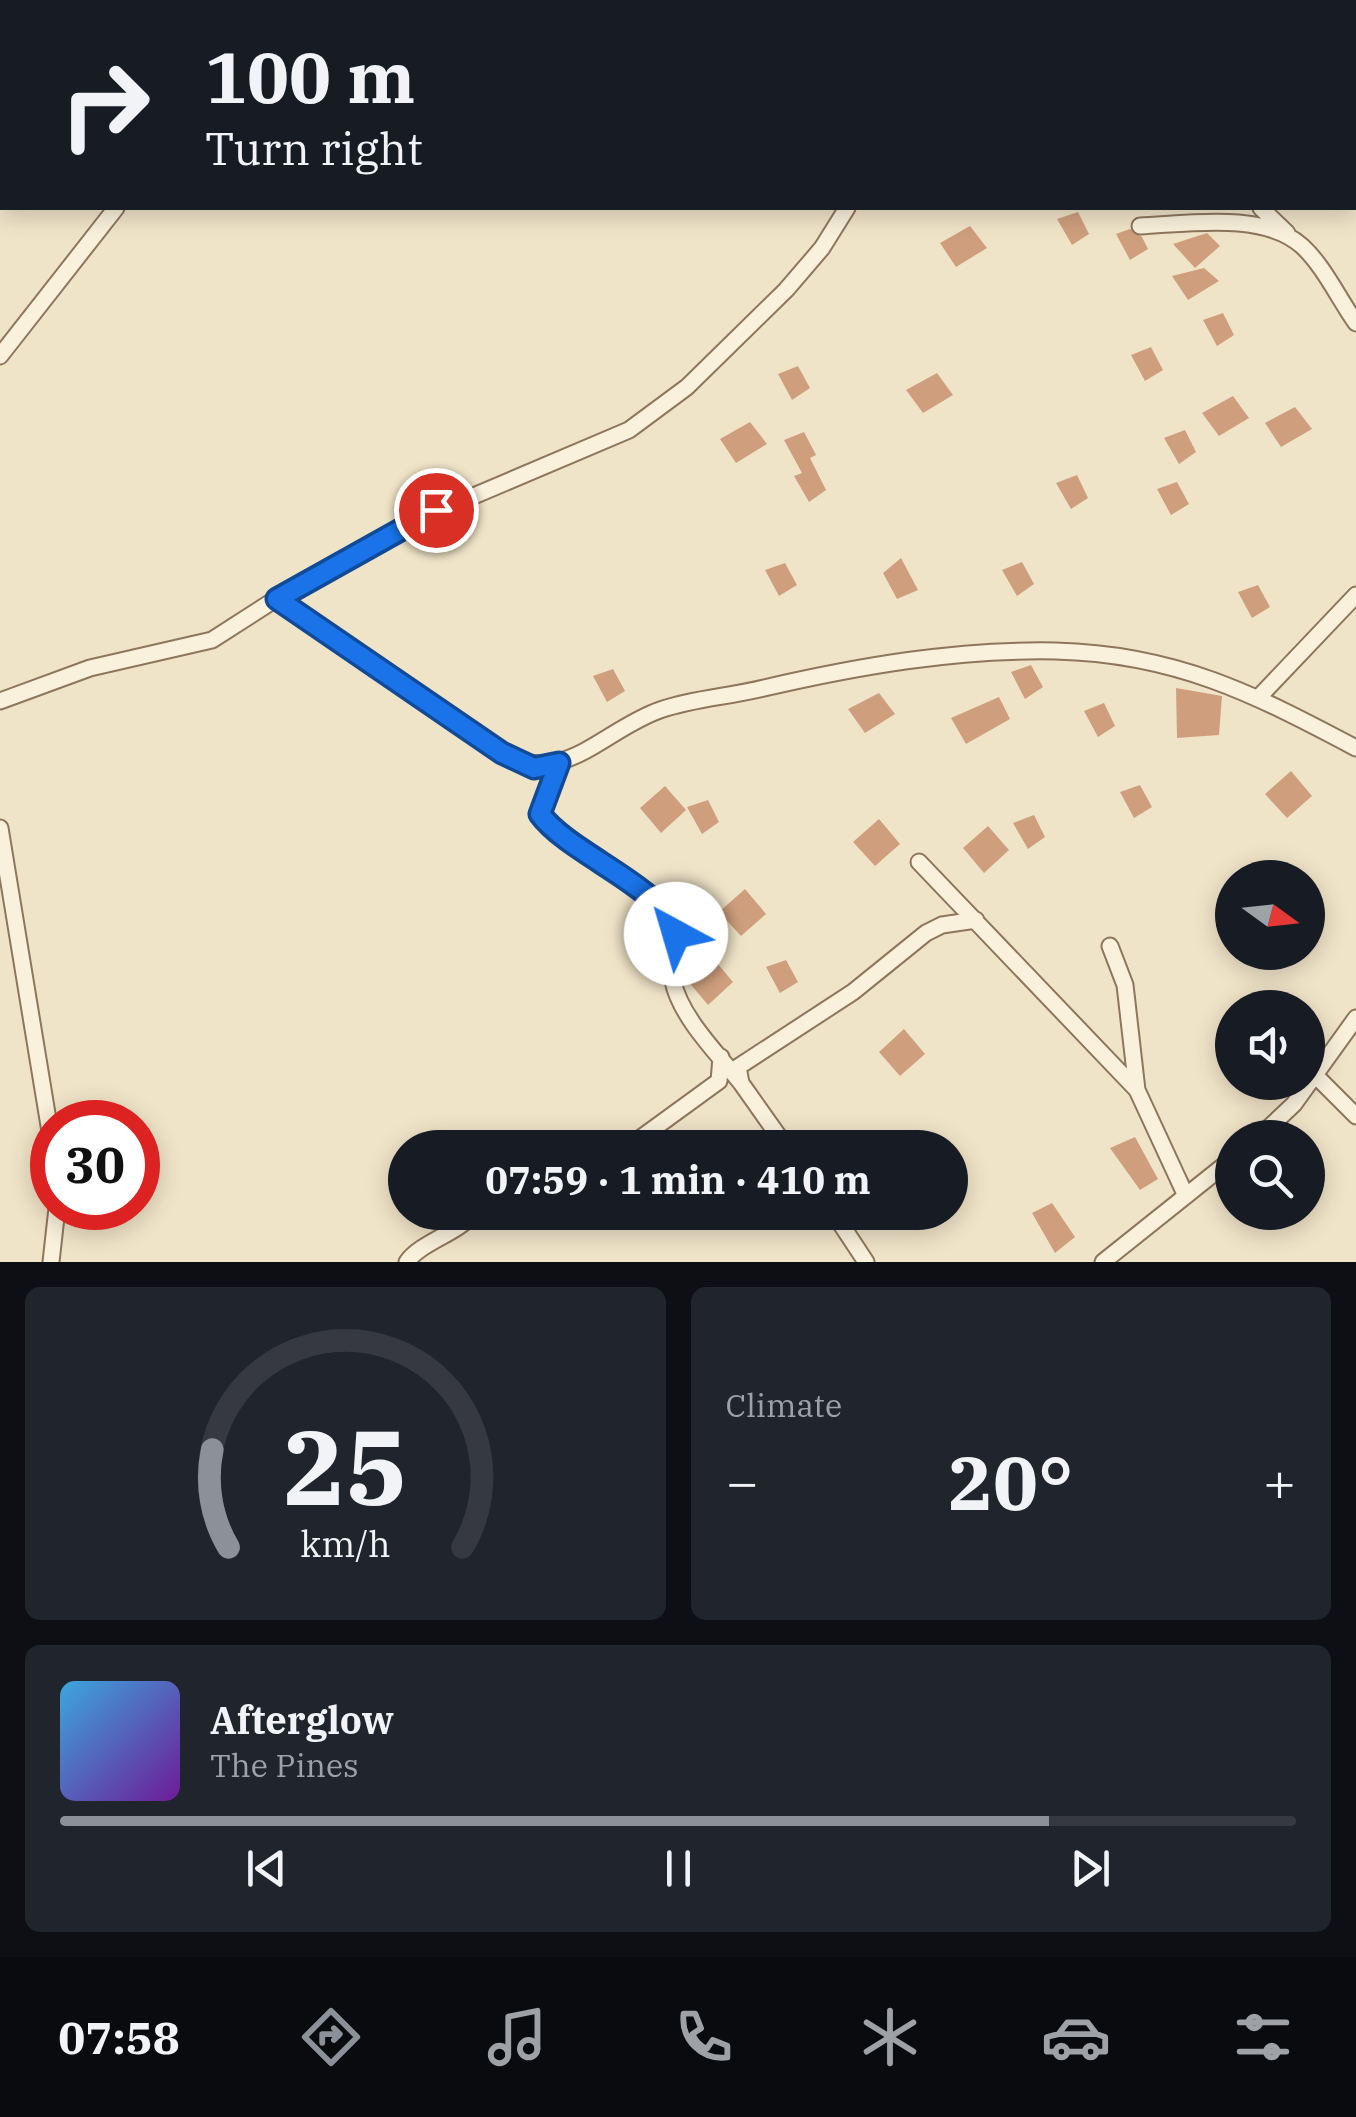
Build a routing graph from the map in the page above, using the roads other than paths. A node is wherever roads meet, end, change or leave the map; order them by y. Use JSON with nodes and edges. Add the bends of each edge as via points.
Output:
{"nodes":[{"id":1,"x":114,"y":210,"type":"edge"},
{"id":2,"x":847,"y":210,"type":"edge"},
{"id":3,"x":1263,"y":210,"type":"edge"},
{"id":4,"x":1140,"y":226,"type":"dead end"},
{"id":5,"x":1291,"y":238,"type":"junction"},
{"id":6,"x":1356,"y":323,"type":"edge"},
{"id":7,"x":0,"y":356,"type":"edge"},
{"id":8,"x":1356,"y":595,"type":"edge"},
{"id":9,"x":277,"y":599,"type":"junction"},
{"id":10,"x":1260,"y":696,"type":"junction"},
{"id":11,"x":0,"y":701,"type":"edge"},
{"id":12,"x":1356,"y":748,"type":"edge"},
{"id":13,"x":559,"y":763,"type":"junction"},
{"id":14,"x":0,"y":828,"type":"edge"},
{"id":15,"x":919,"y":862,"type":"dead end"},
{"id":16,"x":976,"y":920,"type":"junction"},
{"id":17,"x":1110,"y":946,"type":"dead end"},
{"id":18,"x":1356,"y":1018,"type":"edge"},
{"id":19,"x":721,"y":1058,"type":"junction"},
{"id":20,"x":1325,"y":1063,"type":"edge"},
{"id":21,"x":741,"y":1083,"type":"junction"},
{"id":22,"x":1325,"y":1085,"type":"edge"},
{"id":23,"x":1138,"y":1090,"type":"junction"},
{"id":24,"x":45,"y":1100,"type":"edge"},
{"id":25,"x":1297,"y":1100,"type":"edge"},
{"id":26,"x":1356,"y":1116,"type":"edge"},
{"id":27,"x":1277,"y":1120,"type":"edge"},
{"id":28,"x":652,"y":1130,"type":"edge"},
{"id":29,"x":774,"y":1130,"type":"edge"},
{"id":30,"x":1215,"y":1173,"type":"edge"},
{"id":31,"x":1186,"y":1196,"type":"junction"},
{"id":32,"x":54,"y":1230,"type":"edge"},
{"id":33,"x":457,"y":1230,"type":"edge"},
{"id":34,"x":845,"y":1230,"type":"edge"},
{"id":35,"x":50,"y":1262,"type":"edge"},
{"id":36,"x":407,"y":1262,"type":"edge"},
{"id":37,"x":866,"y":1262,"type":"edge"},
{"id":38,"x":1103,"y":1262,"type":"edge"}],
"edges":[{"from":1,"to":7,"type":"street"},
{"from":2,"to":9,"type":"street","via":[[786,290],[654,414],[606,443],[410,523]]},
{"from":3,"to":5,"type":"street"},
{"from":4,"to":5,"type":"street","via":[[1254,226]]},
{"from":5,"to":6,"type":"street"},
{"from":8,"to":10,"type":"street"},
{"from":9,"to":11,"type":"street","via":[[212,640],[90,668]]},
{"from":9,"to":13,"type":"street","via":[[502,753],[534,768]]},
{"from":10,"to":12,"type":"street"},
{"from":10,"to":13,"type":"street","via":[[1192,671],[1099,654],[901,660],[691,700],[623,726]]},
{"from":13,"to":19,"type":"street","via":[[540,814],[668,918],[677,945],[677,993]]},
{"from":14,"to":24,"type":"street"},
{"from":15,"to":16,"type":"street"},
{"from":16,"to":21,"type":"street","via":[[926,933],[853,992],[746,1058],[738,1067]]},
{"from":16,"to":23,"type":"street"},
{"from":17,"to":23,"type":"street","via":[[1124,985]]},
{"from":18,"to":20,"type":"street"},
{"from":19,"to":21,"type":"street"},
{"from":19,"to":28,"type":"street","via":[[719,1081]]},
{"from":21,"to":29,"type":"street"},
{"from":22,"to":26,"type":"street"},
{"from":23,"to":31,"type":"street"},
{"from":25,"to":27,"type":"street"},
{"from":30,"to":31,"type":"street"},
{"from":31,"to":38,"type":"street"},
{"from":32,"to":35,"type":"street"},
{"from":33,"to":36,"type":"street"},
{"from":34,"to":37,"type":"street"}]}
